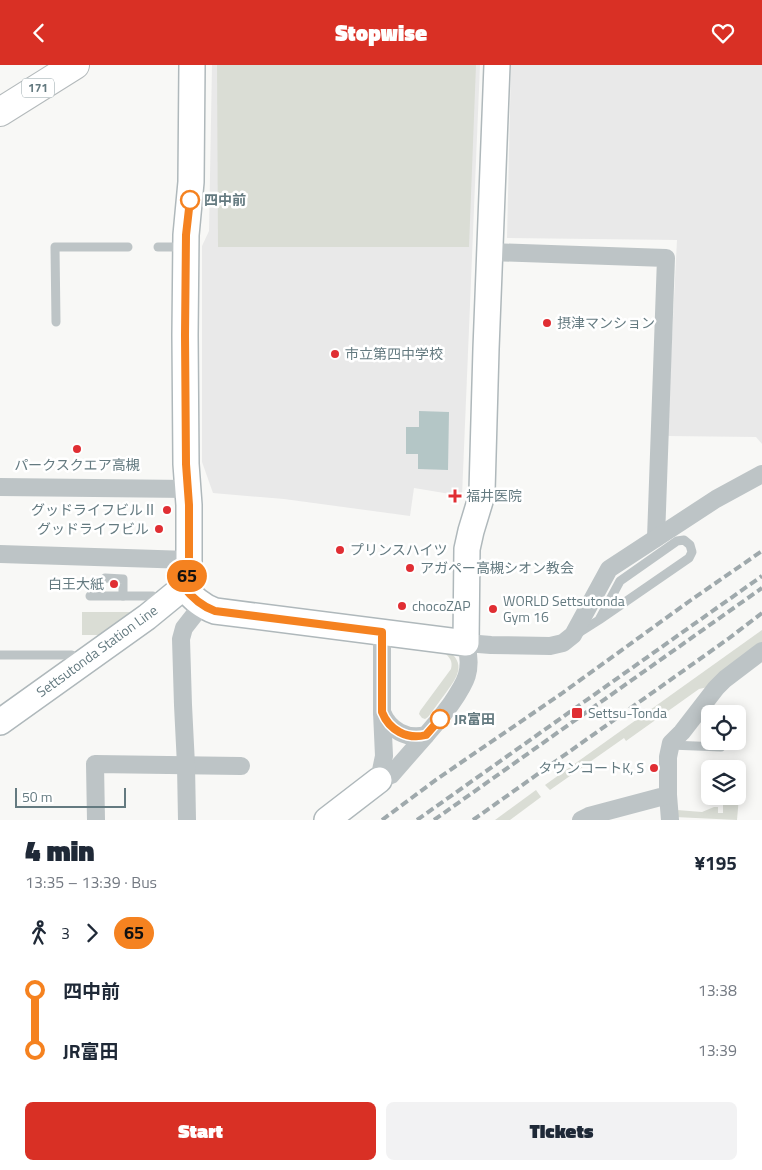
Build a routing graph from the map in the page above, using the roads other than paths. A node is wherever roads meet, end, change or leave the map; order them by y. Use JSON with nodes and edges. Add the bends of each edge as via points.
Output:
{"nodes":[{"id":1,"x":75,"y":65,"type":"edge"},
{"id":2,"x":192,"y":65,"type":"edge"},
{"id":3,"x":497,"y":65,"type":"edge"},
{"id":4,"x":0,"y":112,"type":"edge"},
{"id":5,"x":128,"y":247,"type":"dead end"},
{"id":6,"x":158,"y":247,"type":"dead end"},
{"id":7,"x":186,"y":247,"type":"junction"},
{"id":8,"x":490,"y":252,"type":"junction"},
{"id":9,"x":56,"y":322,"type":"dead end"},
{"id":10,"x":762,"y":474,"type":"edge"},
{"id":11,"x":0,"y":487,"type":"edge"},
{"id":12,"x":188,"y":489,"type":"junction"},
{"id":13,"x":656,"y":538,"type":"junction"},
{"id":14,"x":0,"y":554,"type":"edge"},
{"id":15,"x":189,"y":560,"type":"junction"},
{"id":16,"x":111,"y":578,"type":"dead end"},
{"id":17,"x":183,"y":586,"type":"junction"},
{"id":18,"x":93,"y":594,"type":"dead end"},
{"id":19,"x":123,"y":596,"type":"junction"},
{"id":20,"x":164,"y":603,"type":"junction"},
{"id":21,"x":202,"y":605,"type":"junction"},
{"id":22,"x":599,"y":620,"type":"junction"},
{"id":23,"x":382,"y":632,"type":"junction"},
{"id":24,"x":570,"y":638,"type":"junction"},
{"id":25,"x":466,"y":643,"type":"junction"},
{"id":26,"x":762,"y":651,"type":"edge"},
{"id":27,"x":0,"y":655,"type":"edge"},
{"id":28,"x":80,"y":664,"type":"junction"},
{"id":29,"x":382,"y":712,"type":"junction"},
{"id":30,"x":0,"y":722,"type":"edge"},
{"id":31,"x":426,"y":735,"type":"junction"},
{"id":32,"x":670,"y":745,"type":"junction"},
{"id":33,"x":701,"y":746,"type":"edge"},
{"id":34,"x":186,"y":765,"type":"junction"},
{"id":35,"x":241,"y":766,"type":"dead end"},
{"id":36,"x":379,"y":780,"type":"junction"},
{"id":37,"x":668,"y":795,"type":"junction"},
{"id":38,"x":96,"y":820,"type":"edge"},
{"id":39,"x":187,"y":820,"type":"edge"},
{"id":40,"x":327,"y":820,"type":"edge"},
{"id":41,"x":581,"y":820,"type":"edge"},
{"id":42,"x":670,"y":820,"type":"edge"}],
"edges":[{"from":1,"to":4,"type":"highway","number":"171"},
{"from":2,"to":7,"type":"street","via":[[191,181]]},
{"from":3,"to":8,"type":"street"},
{"from":5,"to":9,"type":"lane","via":[[55,247]]},
{"from":6,"to":7,"type":"lane"},
{"from":7,"to":12,"type":"street"},
{"from":8,"to":13,"type":"street","via":[[666,258]]},
{"from":8,"to":25,"type":"street","via":[[482,491],[467,549]]},
{"from":10,"to":13,"type":"street"},
{"from":11,"to":12,"type":"street"},
{"from":12,"to":15,"type":"street"},
{"from":13,"to":24,"type":"street","via":[[609,569]]},
{"from":14,"to":15,"type":"street"},
{"from":15,"to":17,"type":"street"},
{"from":16,"to":19,"type":"lane","via":[[123,579]]},
{"from":17,"to":20,"type":"street","name":"Settsutonda Station Line"},
{"from":17,"to":21,"type":"street"},
{"from":18,"to":19,"type":"lane"},
{"from":19,"to":20,"type":"lane","via":[[153,596]]},
{"from":20,"to":28,"type":"street","name":"Settsutonda Station Line"},
{"from":21,"to":23,"type":"street","via":[[215,611]]},
{"from":21,"to":34,"type":"street","via":[[184,628],[181,639]]},
{"from":22,"to":22,"type":"lane","via":[[620,581],[677,541],[684,540],[690,545],[692,552],[689,558]]},
{"from":22,"to":24,"type":"lane"},
{"from":23,"to":25,"type":"street"},
{"from":23,"to":29,"type":"street"},
{"from":24,"to":25,"type":"street","via":[[550,646]]},
{"from":25,"to":31,"type":"street","via":[[469,665],[464,686]]},
{"from":26,"to":32,"type":"street","via":[[716,688]]},
{"from":27,"to":28,"type":"lane","via":[[72,655]]},
{"from":28,"to":30,"type":"street","name":"Settsutonda Station Line"},
{"from":29,"to":31,"type":"street","via":[[397,731],[414,737]]},
{"from":29,"to":36,"type":"street","via":[[384,756]]},
{"from":31,"to":36,"type":"street","via":[[391,775]]},
{"from":32,"to":33,"type":"lane"},
{"from":32,"to":37,"type":"street"},
{"from":34,"to":35,"type":"street"},
{"from":34,"to":38,"type":"street","via":[[95,764]]},
{"from":34,"to":39,"type":"street"},
{"from":36,"to":40,"type":"street"},
{"from":37,"to":41,"type":"street"},
{"from":37,"to":42,"type":"street"}]}
